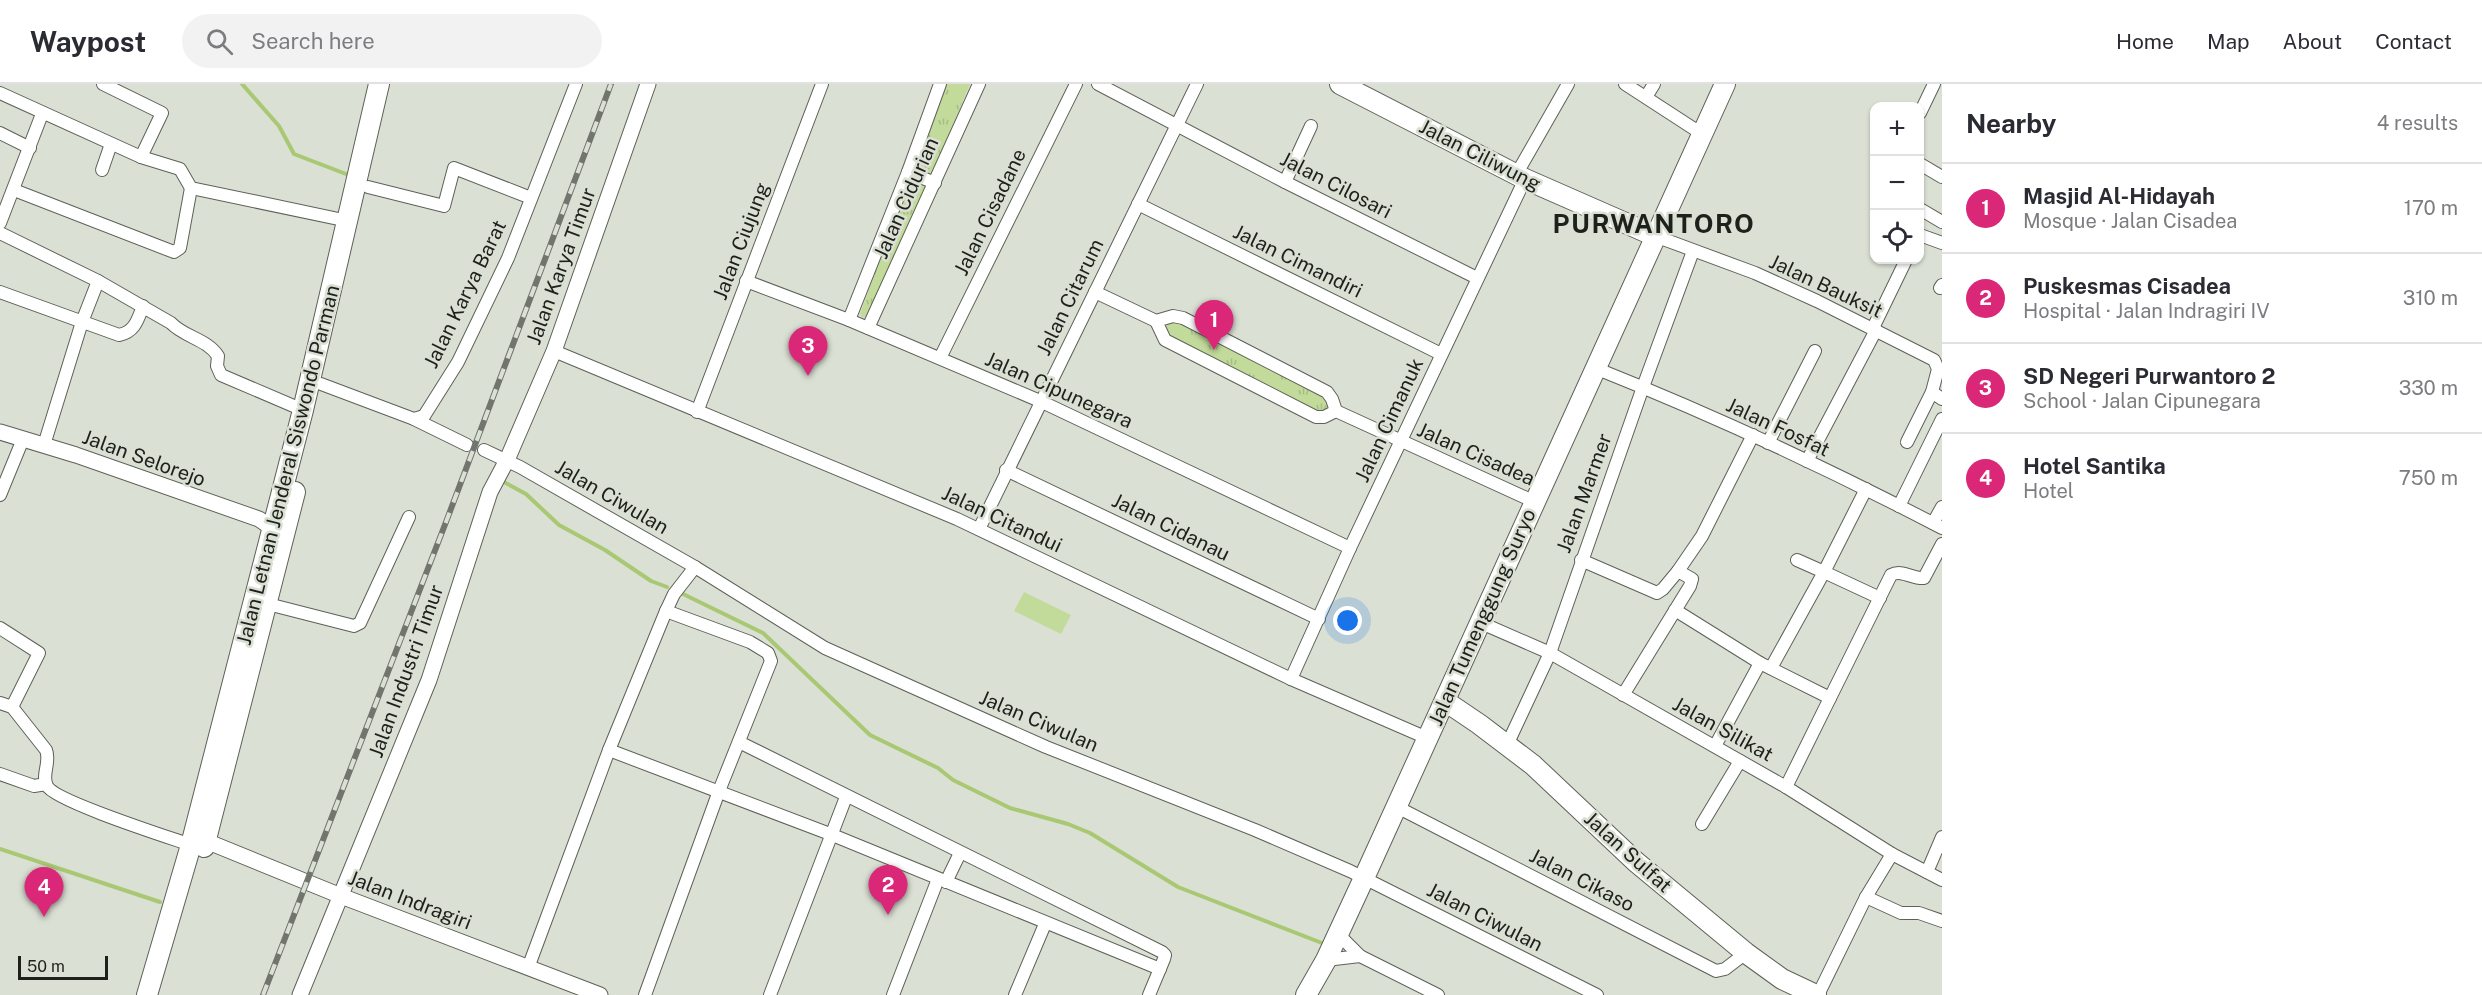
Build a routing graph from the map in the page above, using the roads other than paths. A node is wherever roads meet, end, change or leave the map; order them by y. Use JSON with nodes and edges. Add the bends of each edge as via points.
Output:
{"nodes":[{"id":1,"x":103,"y":84,"type":"edge"},
{"id":2,"x":379,"y":84,"type":"edge"},
{"id":3,"x":392,"y":84,"type":"edge"},
{"id":4,"x":576,"y":84,"type":"edge"},
{"id":5,"x":648,"y":84,"type":"edge"},
{"id":6,"x":822,"y":84,"type":"edge"},
{"id":7,"x":940,"y":84,"type":"edge"},
{"id":8,"x":979,"y":84,"type":"edge"},
{"id":9,"x":1076,"y":84,"type":"edge"},
{"id":10,"x":1098,"y":84,"type":"edge"},
{"id":11,"x":1197,"y":84,"type":"edge"},
{"id":12,"x":1340,"y":84,"type":"edge"},
{"id":13,"x":1568,"y":84,"type":"edge"},
{"id":14,"x":1625,"y":84,"type":"edge"},
{"id":15,"x":1654,"y":84,"type":"edge"},
{"id":16,"x":1725,"y":84,"type":"edge"},
{"id":17,"x":1934,"y":84,"type":"edge"},
{"id":18,"x":0,"y":93,"type":"edge"},
{"id":19,"x":1646,"y":97,"type":"junction"},
{"id":20,"x":1924,"y":105,"type":"edge"},
{"id":21,"x":42,"y":114,"type":"junction"},
{"id":22,"x":1178,"y":126,"type":"junction"},
{"id":23,"x":1311,"y":126,"type":"dead end"},
{"id":24,"x":0,"y":133,"type":"edge"},
{"id":25,"x":1702,"y":134,"type":"junction"},
{"id":26,"x":111,"y":144,"type":"junction"},
{"id":27,"x":30,"y":148,"type":"junction"},
{"id":28,"x":141,"y":157,"type":"junction"},
{"id":29,"x":1924,"y":166,"type":"edge"},
{"id":30,"x":102,"y":170,"type":"dead end"},
{"id":31,"x":908,"y":172,"type":"junction"},
{"id":32,"x":1520,"y":177,"type":"junction"},
{"id":33,"x":1942,"y":177,"type":"edge"},
{"id":34,"x":1285,"y":182,"type":"junction"},
{"id":35,"x":935,"y":183,"type":"junction"},
{"id":36,"x":368,"y":186,"type":"junction"},
{"id":37,"x":190,"y":188,"type":"junction"},
{"id":38,"x":14,"y":190,"type":"junction"},
{"id":39,"x":531,"y":198,"type":"junction"},
{"id":40,"x":1138,"y":204,"type":"junction"},
{"id":41,"x":1922,"y":210,"type":"edge"},
{"id":42,"x":348,"y":221,"type":"junction"},
{"id":43,"x":1942,"y":222,"type":"edge"},
{"id":44,"x":0,"y":223,"type":"edge"},
{"id":45,"x":0,"y":233,"type":"edge"},
{"id":46,"x":1655,"y":236,"type":"junction"},
{"id":47,"x":1924,"y":236,"type":"edge"},
{"id":48,"x":1942,"y":243,"type":"edge"},
{"id":49,"x":1693,"y":251,"type":"junction"},
{"id":50,"x":1904,"y":264,"type":"edge"},
{"id":51,"x":1477,"y":278,"type":"junction"},
{"id":52,"x":98,"y":281,"type":"junction"},
{"id":53,"x":746,"y":281,"type":"junction"},
{"id":54,"x":0,"y":292,"type":"edge"},
{"id":55,"x":1095,"y":292,"type":"junction"},
{"id":56,"x":143,"y":306,"type":"junction"},
{"id":57,"x":849,"y":320,"type":"junction"},
{"id":58,"x":1155,"y":321,"type":"junction"},
{"id":59,"x":82,"y":322,"type":"junction"},
{"id":60,"x":868,"y":328,"type":"junction"},
{"id":61,"x":1874,"y":329,"type":"junction"},
{"id":62,"x":554,"y":351,"type":"junction"},
{"id":63,"x":1815,"y":351,"type":"dead end"},
{"id":64,"x":1441,"y":354,"type":"junction"},
{"id":65,"x":940,"y":358,"type":"junction"},
{"id":66,"x":1595,"y":368,"type":"junction"},
{"id":67,"x":321,"y":384,"type":"junction"},
{"id":68,"x":1642,"y":387,"type":"junction"},
{"id":69,"x":1937,"y":395,"type":"edge"},
{"id":70,"x":1040,"y":401,"type":"junction"},
{"id":71,"x":303,"y":410,"type":"junction"},
{"id":72,"x":1336,"y":411,"type":"junction"},
{"id":73,"x":697,"y":412,"type":"junction"},
{"id":74,"x":1942,"y":418,"type":"edge"},
{"id":75,"x":414,"y":419,"type":"junction"},
{"id":76,"x":0,"y":432,"type":"edge"},
{"id":77,"x":1752,"y":435,"type":"junction"},
{"id":78,"x":23,"y":439,"type":"junction"},
{"id":79,"x":1401,"y":442,"type":"junction"},
{"id":80,"x":1907,"y":442,"type":"dead end"},
{"id":81,"x":1768,"y":443,"type":"junction"},
{"id":82,"x":44,"y":445,"type":"junction"},
{"id":83,"x":467,"y":445,"type":"dead end"},
{"id":84,"x":484,"y":450,"type":"dead end"},
{"id":85,"x":507,"y":460,"type":"junction"},
{"id":86,"x":1807,"y":462,"type":"junction"},
{"id":87,"x":1006,"y":470,"type":"junction"},
{"id":88,"x":1866,"y":489,"type":"junction"},
{"id":89,"x":0,"y":495,"type":"edge"},
{"id":90,"x":1534,"y":502,"type":"junction"},
{"id":91,"x":1899,"y":506,"type":"junction"},
{"id":92,"x":1942,"y":507,"type":"edge"},
{"id":93,"x":409,"y":516,"type":"dead end"},
{"id":94,"x":1938,"y":526,"type":"edge"},
{"id":95,"x":272,"y":528,"type":"junction"},
{"id":96,"x":979,"y":529,"type":"junction"},
{"id":97,"x":1942,"y":544,"type":"edge"},
{"id":98,"x":1350,"y":548,"type":"junction"},
{"id":99,"x":1581,"y":560,"type":"junction"},
{"id":100,"x":1797,"y":560,"type":"dead end"},
{"id":101,"x":695,"y":567,"type":"junction"},
{"id":102,"x":1678,"y":571,"type":"junction"},
{"id":103,"x":1824,"y":572,"type":"junction"},
{"id":104,"x":1880,"y":598,"type":"junction"},
{"id":105,"x":261,"y":603,"type":"junction"},
{"id":106,"x":1675,"y":610,"type":"junction"},
{"id":107,"x":666,"y":611,"type":"junction"},
{"id":108,"x":1319,"y":619,"type":"junction"},
{"id":109,"x":1479,"y":622,"type":"junction"},
{"id":110,"x":0,"y":628,"type":"edge"},
{"id":111,"x":1550,"y":653,"type":"junction"},
{"id":112,"x":1766,"y":666,"type":"junction"},
{"id":113,"x":1291,"y":680,"type":"junction"},
{"id":114,"x":1623,"y":695,"type":"junction"},
{"id":115,"x":1830,"y":698,"type":"junction"},
{"id":116,"x":1445,"y":701,"type":"junction"},
{"id":117,"x":6,"y":705,"type":"edge"},
{"id":118,"x":1427,"y":738,"type":"junction"},
{"id":119,"x":739,"y":742,"type":"junction"},
{"id":120,"x":1508,"y":745,"type":"junction"},
{"id":121,"x":1715,"y":746,"type":"junction"},
{"id":122,"x":609,"y":750,"type":"junction"},
{"id":123,"x":1740,"y":760,"type":"junction"},
{"id":124,"x":1,"y":777,"type":"edge"},
{"id":125,"x":46,"y":784,"type":"junction"},
{"id":126,"x":1786,"y":787,"type":"junction"},
{"id":127,"x":719,"y":791,"type":"junction"},
{"id":128,"x":846,"y":797,"type":"junction"},
{"id":129,"x":1397,"y":807,"type":"junction"},
{"id":130,"x":1702,"y":824,"type":"dead end"},
{"id":131,"x":830,"y":834,"type":"junction"},
{"id":132,"x":1942,"y":837,"type":"edge"},
{"id":133,"x":198,"y":843,"type":"junction"},
{"id":134,"x":960,"y":853,"type":"junction"},
{"id":135,"x":1892,"y":854,"type":"junction"},
{"id":136,"x":1927,"y":872,"type":"junction"},
{"id":137,"x":1364,"y":878,"type":"junction"},
{"id":138,"x":942,"y":880,"type":"junction"},
{"id":139,"x":1942,"y":880,"type":"edge"},
{"id":140,"x":341,"y":896,"type":"junction"},
{"id":141,"x":1866,"y":897,"type":"junction"},
{"id":142,"x":1942,"y":921,"type":"edge"},
{"id":143,"x":1045,"y":924,"type":"junction"},
{"id":144,"x":1338,"y":934,"type":"junction"},
{"id":145,"x":1746,"y":953,"type":"junction"},
{"id":146,"x":1360,"y":956,"type":"junction"},
{"id":147,"x":1326,"y":960,"type":"junction"},
{"id":148,"x":528,"y":968,"type":"junction"},
{"id":149,"x":1160,"y":969,"type":"junction"},
{"id":150,"x":1781,"y":987,"type":"edge"},
{"id":151,"x":147,"y":995,"type":"edge"},
{"id":152,"x":161,"y":995,"type":"edge"},
{"id":153,"x":300,"y":995,"type":"edge"},
{"id":154,"x":600,"y":995,"type":"edge"},
{"id":155,"x":645,"y":995,"type":"edge"},
{"id":156,"x":770,"y":995,"type":"edge"},
{"id":157,"x":893,"y":995,"type":"edge"},
{"id":158,"x":1015,"y":995,"type":"edge"},
{"id":159,"x":1149,"y":995,"type":"edge"},
{"id":160,"x":1306,"y":995,"type":"edge"},
{"id":161,"x":1438,"y":995,"type":"edge"},
{"id":162,"x":1597,"y":995,"type":"edge"},
{"id":163,"x":1817,"y":995,"type":"edge"}],
"edges":[{"from":1,"to":28,"type":"street","via":[[162,113]]},
{"from":2,"to":42,"type":"main road","name":"Jalan Letnan Jenderal Siswondo Parman"},
{"from":3,"to":36,"type":"main road","name":"Jalan Letnan Jenderal Siswondo Parman"},
{"from":4,"to":39,"type":"street","name":"Jalan Karya Barat"},
{"from":5,"to":62,"type":"street","name":"Jalan Karya Timur"},
{"from":6,"to":53,"type":"street","name":"Jalan Ciujung"},
{"from":7,"to":31,"type":"street","name":"Jalan Cidurian"},
{"from":8,"to":35,"type":"street","name":"Jalan Cidurian"},
{"from":9,"to":65,"type":"street","name":"Jalan Cisadane"},
{"from":10,"to":22,"type":"street","name":"Jalan Cilosari"},
{"from":11,"to":22,"type":"street","name":"Jalan Citarum"},
{"from":12,"to":32,"type":"main road","name":"Jalan Ciliwung"},
{"from":13,"to":32,"type":"street","name":"Jalan Cimanuk"},
{"from":14,"to":19,"type":"street"},
{"from":15,"to":19,"type":"street"},
{"from":16,"to":25,"type":"main road","name":"Jalan Tumenggung Suryo"},
{"from":17,"to":20,"type":"street"},
{"from":18,"to":21,"type":"street"},
{"from":19,"to":25,"type":"street"},
{"from":21,"to":26,"type":"street"},
{"from":21,"to":27,"type":"street"},
{"from":22,"to":34,"type":"street","name":"Jalan Cilosari"},
{"from":22,"to":40,"type":"street","name":"Jalan Citarum"},
{"from":23,"to":34,"type":"street"},
{"from":24,"to":27,"type":"street"},
{"from":25,"to":46,"type":"main road","name":"Jalan Tumenggung Suryo"},
{"from":26,"to":28,"type":"street"},
{"from":26,"to":30,"type":"street"},
{"from":27,"to":38,"type":"street"},
{"from":28,"to":37,"type":"street","via":[[180,169]]},
{"from":29,"to":33,"type":"street"},
{"from":31,"to":35,"type":"street"},
{"from":31,"to":57,"type":"street","name":"Jalan Cidurian"},
{"from":32,"to":46,"type":"main road","name":"Jalan Ciliwung"},
{"from":32,"to":51,"type":"street","name":"Jalan Cimanuk"},
{"from":34,"to":51,"type":"street","name":"Jalan Cilosari"},
{"from":35,"to":60,"type":"street","name":"Jalan Cidurian"},
{"from":36,"to":39,"type":"street","via":[[444,206],[454,168]]},
{"from":36,"to":67,"type":"main road","name":"Jalan Letnan Jenderal Siswondo Parman"},
{"from":37,"to":38,"type":"street","via":[[183,239],[174,252]]},
{"from":37,"to":42,"type":"street"},
{"from":38,"to":44,"type":"street"},
{"from":39,"to":75,"type":"street","name":"Jalan Karya Barat","via":[[508,258],[458,362],[424,416]]},
{"from":40,"to":55,"type":"street","name":"Jalan Citarum"},
{"from":40,"to":64,"type":"street","name":"Jalan Cimandiri"},
{"from":41,"to":43,"type":"street"},
{"from":42,"to":71,"type":"main road","name":"Jalan Letnan Jenderal Siswondo Parman"},
{"from":45,"to":52,"type":"street"},
{"from":46,"to":49,"type":"street","name":"Jalan Bauksit"},
{"from":46,"to":66,"type":"main road","name":"Jalan Tumenggung Suryo"},
{"from":47,"to":48,"type":"street"},
{"from":49,"to":61,"type":"street","name":"Jalan Bauksit","via":[[1755,273]]},
{"from":49,"to":68,"type":"street","name":"Jalan Marmer"},
{"from":50,"to":61,"type":"street"},
{"from":51,"to":64,"type":"street","name":"Jalan Cimanuk"},
{"from":52,"to":56,"type":"street"},
{"from":52,"to":59,"type":"street"},
{"from":53,"to":57,"type":"street","name":"Jalan Cipunegara"},
{"from":53,"to":73,"type":"street","name":"Jalan Ciujung"},
{"from":54,"to":59,"type":"street"},
{"from":55,"to":58,"type":"street","name":"Jalan Cisadea"},
{"from":55,"to":70,"type":"street","name":"Jalan Citarum"},
{"from":56,"to":59,"type":"street","via":[[136,324],[125,334]]},
{"from":56,"to":71,"type":"street","via":[[213,349],[221,375]]},
{"from":57,"to":60,"type":"street","name":"Jalan Cipunegara"},
{"from":58,"to":72,"type":"street","name":"Jalan Cisadea","via":[[1173,316],[1183,318],[1327,392]]},
{"from":58,"to":72,"type":"street","name":"Jalan Cisadea","via":[[1165,340],[1316,417]]},
{"from":59,"to":82,"type":"street"},
{"from":60,"to":65,"type":"street","name":"Jalan Cipunegara"},
{"from":61,"to":69,"type":"street","name":"Jalan Bauksit","via":[[1934,360],[1938,369]]},
{"from":61,"to":86,"type":"street"},
{"from":62,"to":73,"type":"street","name":"Jalan Citandui"},
{"from":62,"to":85,"type":"street","name":"Jalan Karya Timur"},
{"from":63,"to":81,"type":"street"},
{"from":64,"to":79,"type":"street","name":"Jalan Cimanuk"},
{"from":65,"to":70,"type":"street","name":"Jalan Cipunegara"},
{"from":66,"to":68,"type":"street","name":"Jalan Fosfat"},
{"from":66,"to":90,"type":"main road","name":"Jalan Tumenggung Suryo"},
{"from":67,"to":75,"type":"street"},
{"from":67,"to":105,"type":"main road","name":"Jalan Letnan Jenderal Siswondo Parman"},
{"from":68,"to":77,"type":"street","name":"Jalan Fosfat"},
{"from":68,"to":99,"type":"street","name":"Jalan Marmer"},
{"from":69,"to":80,"type":"street","name":"Jalan Bauksit"},
{"from":70,"to":87,"type":"street","name":"Jalan Citarum"},
{"from":70,"to":98,"type":"street","name":"Jalan Cipunegara"},
{"from":71,"to":95,"type":"main road","name":"Jalan Letnan Jenderal Siswondo Parman"},
{"from":72,"to":79,"type":"street","name":"Jalan Cisadea"},
{"from":73,"to":96,"type":"street","name":"Jalan Citandui"},
{"from":74,"to":91,"type":"street"},
{"from":75,"to":83,"type":"street"},
{"from":76,"to":78,"type":"street","name":"Jalan Selorejo"},
{"from":77,"to":81,"type":"street","name":"Jalan Fosfat"},
{"from":77,"to":102,"type":"street","via":[[1702,536]]},
{"from":78,"to":82,"type":"street","name":"Jalan Selorejo"},
{"from":78,"to":89,"type":"street"},
{"from":79,"to":90,"type":"street","name":"Jalan Cisadea"},
{"from":79,"to":98,"type":"street","name":"Jalan Cimanuk"},
{"from":81,"to":86,"type":"street","name":"Jalan Fosfat"},
{"from":82,"to":95,"type":"street","name":"Jalan Selorejo","via":[[259,519]]},
{"from":84,"to":85,"type":"street","name":"Jalan Ciwulan"},
{"from":85,"to":101,"type":"street","name":"Jalan Ciwulan"},
{"from":85,"to":140,"type":"street","name":"Jalan Industri Timur","via":[[496,480],[429,680]]},
{"from":86,"to":88,"type":"street","name":"Jalan Fosfat"},
{"from":87,"to":96,"type":"street","name":"Jalan Citarum"},
{"from":87,"to":108,"type":"street","name":"Jalan Cidanau"},
{"from":88,"to":91,"type":"street","name":"Jalan Fosfat"},
{"from":88,"to":103,"type":"street"},
{"from":90,"to":109,"type":"main road","name":"Jalan Tumenggung Suryo"},
{"from":91,"to":94,"type":"street","name":"Jalan Fosfat"},
{"from":92,"to":94,"type":"street"},
{"from":93,"to":105,"type":"street","via":[[360,623],[354,626]]},
{"from":95,"to":105,"type":"main road","name":"Jalan Letnan Jenderal Siswondo Parman"},
{"from":96,"to":113,"type":"street","name":"Jalan Citandui"},
{"from":97,"to":104,"type":"street","via":[[1926,576],[1921,579],[1893,574]]},
{"from":98,"to":108,"type":"street","name":"Jalan Cimanuk"},
{"from":99,"to":102,"type":"street","via":[[1657,593]]},
{"from":99,"to":111,"type":"street","name":"Jalan Marmer"},
{"from":100,"to":103,"type":"street"},
{"from":101,"to":107,"type":"street"},
{"from":101,"to":137,"type":"street","name":"Jalan Ciwulan","via":[[825,648],[1046,747]]},
{"from":102,"to":106,"type":"street","via":[[1692,581]]},
{"from":103,"to":104,"type":"street"},
{"from":103,"to":112,"type":"street"},
{"from":104,"to":115,"type":"street"},
{"from":105,"to":133,"type":"main road","name":"Jalan Letnan Jenderal Siswondo Parman"},
{"from":106,"to":112,"type":"street"},
{"from":106,"to":114,"type":"street"},
{"from":107,"to":119,"type":"street","via":[[750,642],[768,653],[770,668]]},
{"from":107,"to":122,"type":"street"},
{"from":108,"to":113,"type":"street","name":"Jalan Cimanuk"},
{"from":109,"to":111,"type":"street","name":"Jalan Silikat"},
{"from":109,"to":116,"type":"main road","name":"Jalan Tumenggung Suryo"},
{"from":110,"to":117,"type":"street","via":[[39,653]]},
{"from":111,"to":114,"type":"street","name":"Jalan Silikat"},
{"from":111,"to":120,"type":"street","name":"Jalan Marmer"},
{"from":112,"to":115,"type":"street"},
{"from":112,"to":121,"type":"street"},
{"from":113,"to":118,"type":"street","name":"Jalan Citandui"},
{"from":114,"to":121,"type":"street","name":"Jalan Silikat"},
{"from":115,"to":126,"type":"street"},
{"from":116,"to":118,"type":"main road","name":"Jalan Tumenggung Suryo"},
{"from":116,"to":120,"type":"main road","name":"Jalan Sulfat"},
{"from":117,"to":125,"type":"street","via":[[46,750]]},
{"from":118,"to":129,"type":"main road","name":"Jalan Tumenggung Suryo"},
{"from":119,"to":127,"type":"street"},
{"from":119,"to":128,"type":"street"},
{"from":120,"to":145,"type":"main road","name":"Jalan Sulfat","via":[[1636,862]]},
{"from":121,"to":123,"type":"street","name":"Jalan Silikat"},
{"from":122,"to":127,"type":"street"},
{"from":122,"to":148,"type":"street"},
{"from":123,"to":126,"type":"street","name":"Jalan Silikat"},
{"from":123,"to":130,"type":"street"},
{"from":124,"to":125,"type":"street","via":[[34,786]]},
{"from":125,"to":133,"type":"street","via":[[51,792],[124,823]]},
{"from":126,"to":135,"type":"street","name":"Jalan Silikat"},
{"from":127,"to":131,"type":"street"},
{"from":127,"to":155,"type":"street"},
{"from":128,"to":131,"type":"street"},
{"from":128,"to":134,"type":"street"},
{"from":129,"to":137,"type":"main road","name":"Jalan Tumenggung Suryo"},
{"from":129,"to":145,"type":"street","name":"Jalan Cikaso","via":[[1716,971]]},
{"from":131,"to":138,"type":"street"},
{"from":131,"to":156,"type":"street"},
{"from":132,"to":136,"type":"street"},
{"from":133,"to":140,"type":"street","name":"Jalan Indragiri"},
{"from":133,"to":151,"type":"main road"},
{"from":133,"to":152,"type":"main road"},
{"from":134,"to":138,"type":"street"},
{"from":134,"to":149,"type":"street","via":[[1162,952],[1165,955]]},
{"from":135,"to":136,"type":"street","name":"Jalan Silikat"},
{"from":135,"to":141,"type":"street"},
{"from":136,"to":139,"type":"street","name":"Jalan Silikat"},
{"from":137,"to":144,"type":"main road","name":"Jalan Tumenggung Suryo"},
{"from":137,"to":162,"type":"street","name":"Jalan Ciwulan"},
{"from":138,"to":143,"type":"street"},
{"from":138,"to":157,"type":"street"},
{"from":140,"to":148,"type":"street","name":"Jalan Indragiri"},
{"from":140,"to":153,"type":"street","name":"Jalan Industri Timur"},
{"from":141,"to":142,"type":"street","via":[[1901,912]]},
{"from":141,"to":163,"type":"street"},
{"from":143,"to":149,"type":"street"},
{"from":143,"to":158,"type":"street"},
{"from":144,"to":146,"type":"street"},
{"from":144,"to":147,"type":"main road","name":"Jalan Tumenggung Suryo"},
{"from":145,"to":150,"type":"main road","name":"Jalan Sulfat"},
{"from":146,"to":147,"type":"street"},
{"from":146,"to":161,"type":"street"},
{"from":147,"to":160,"type":"main road","name":"Jalan Tumenggung Suryo"},
{"from":148,"to":154,"type":"street","name":"Jalan Indragiri"},
{"from":149,"to":159,"type":"street"},
{"from":150,"to":163,"type":"main road","name":"Jalan Sulfat"}]}
